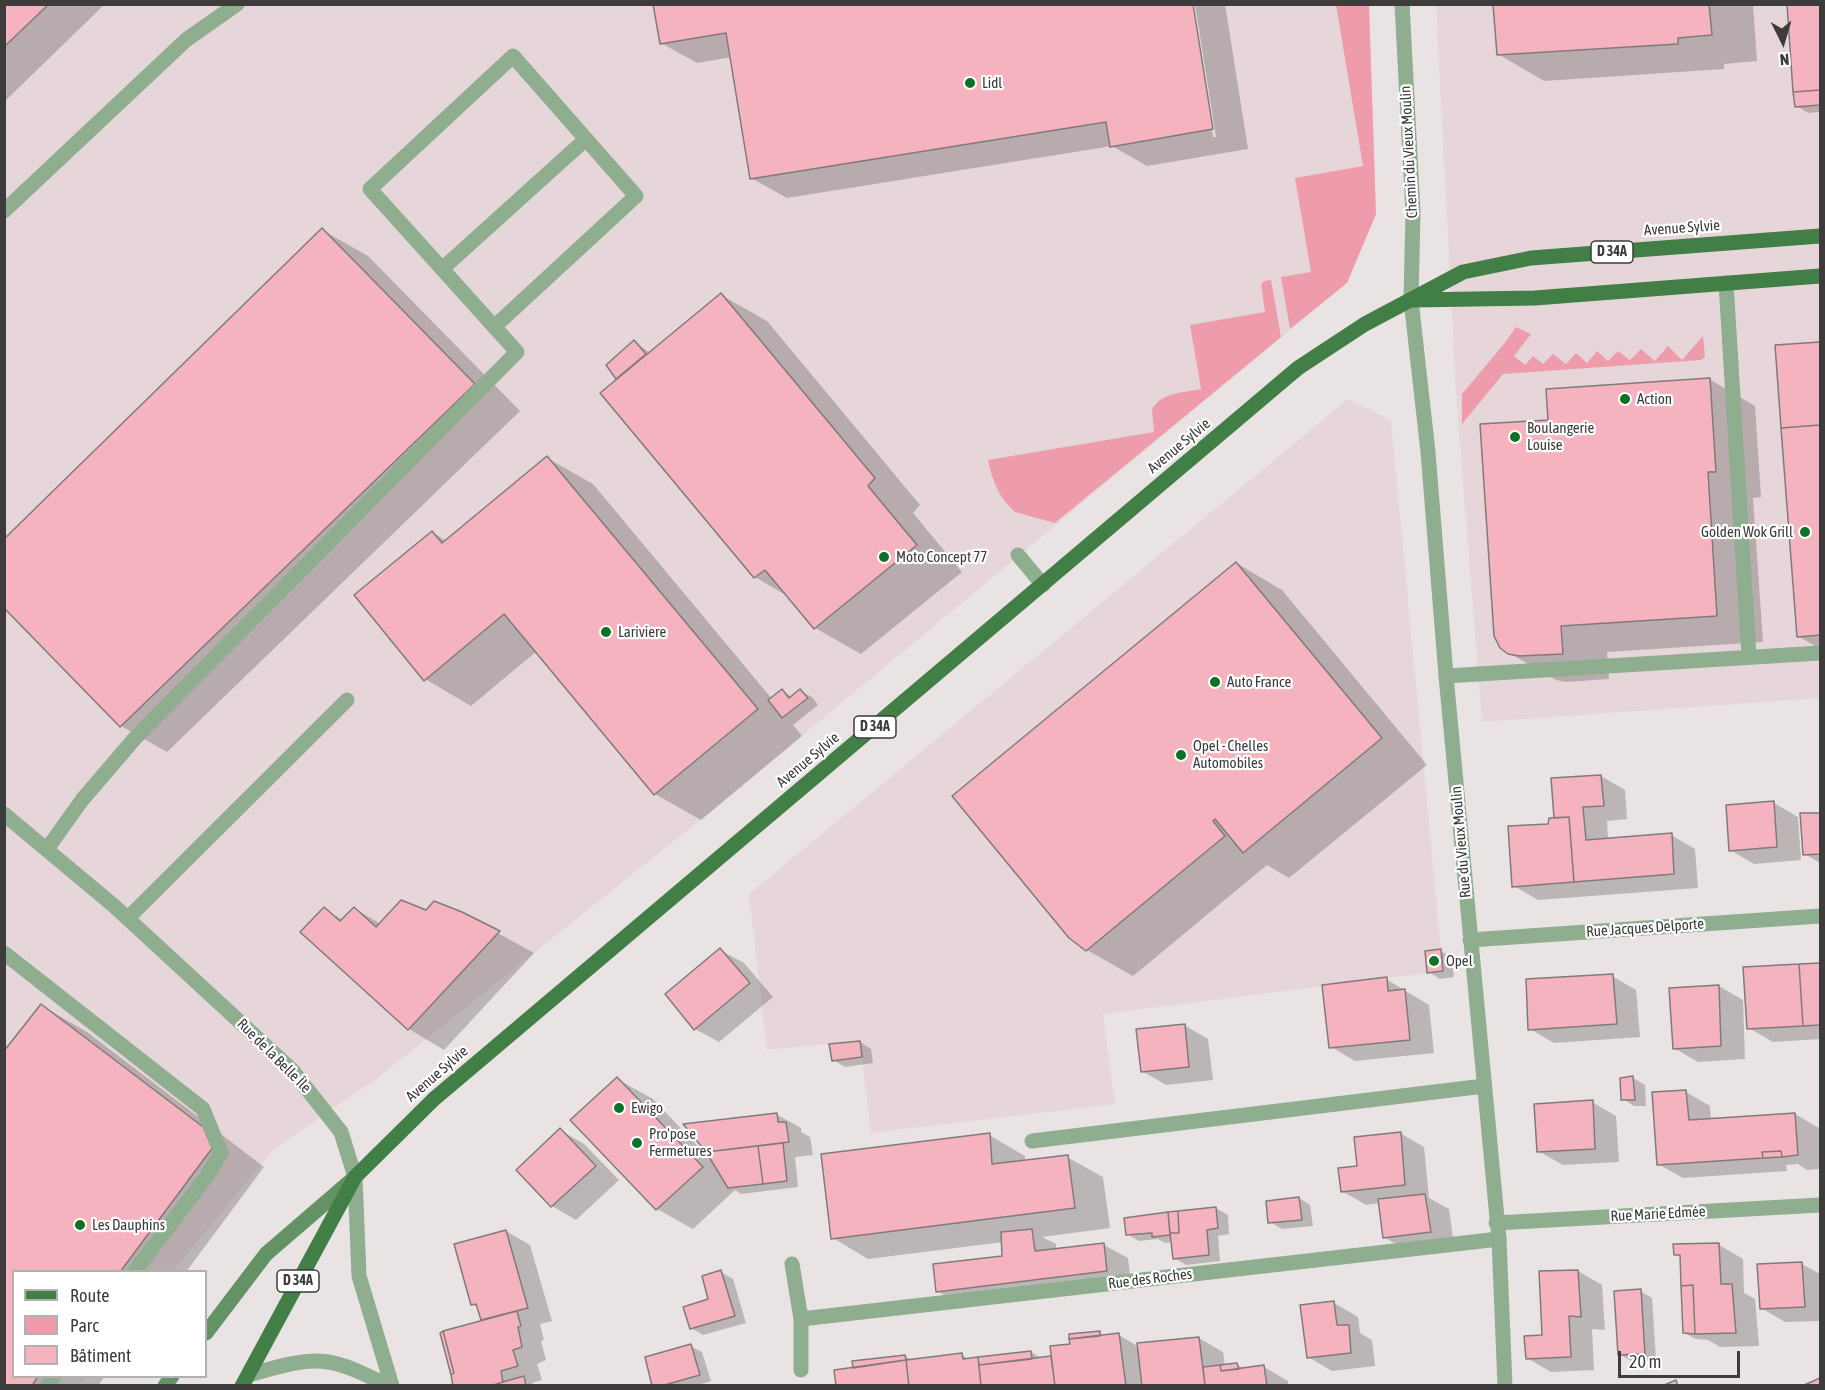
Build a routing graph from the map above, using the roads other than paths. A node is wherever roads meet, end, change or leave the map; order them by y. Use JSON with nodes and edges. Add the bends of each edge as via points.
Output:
{"nodes":[{"id":1,"x":237,"y":4,"type":"edge"},
{"id":2,"x":1402,"y":4,"type":"edge"},
{"id":3,"x":586,"y":139,"type":"junction"},
{"id":4,"x":4,"y":212,"type":"edge"},
{"id":5,"x":1821,"y":236,"type":"edge"},
{"id":6,"x":442,"y":269,"type":"junction"},
{"id":7,"x":1821,"y":276,"type":"edge"},
{"id":8,"x":1726,"y":283,"type":"junction"},
{"id":9,"x":1411,"y":300,"type":"junction"},
{"id":10,"x":494,"y":327,"type":"junction"},
{"id":11,"x":1017,"y":555,"type":"dead end"},
{"id":12,"x":1043,"y":585,"type":"junction"},
{"id":13,"x":1821,"y":653,"type":"edge"},
{"id":14,"x":1749,"y":657,"type":"junction"},
{"id":15,"x":1446,"y":676,"type":"junction"},
{"id":16,"x":347,"y":700,"type":"dead end"},
{"id":17,"x":5,"y":814,"type":"edge"},
{"id":18,"x":47,"y":849,"type":"junction"},
{"id":19,"x":1821,"y":916,"type":"edge"},
{"id":20,"x":128,"y":918,"type":"junction"},
{"id":21,"x":1470,"y":940,"type":"junction"},
{"id":22,"x":4,"y":953,"type":"edge"},
{"id":23,"x":1484,"y":1086,"type":"junction"},
{"id":24,"x":1032,"y":1141,"type":"dead end"},
{"id":25,"x":355,"y":1177,"type":"junction"},
{"id":26,"x":1821,"y":1205,"type":"edge"},
{"id":27,"x":1496,"y":1223,"type":"junction"},
{"id":28,"x":1499,"y":1239,"type":"junction"},
{"id":29,"x":792,"y":1264,"type":"dead end"},
{"id":30,"x":136,"y":1270,"type":"edge"},
{"id":31,"x":801,"y":1319,"type":"junction"},
{"id":32,"x":207,"y":1332,"type":"edge"},
{"id":33,"x":801,"y":1370,"type":"dead end"},
{"id":34,"x":245,"y":1380,"type":"edge"},
{"id":35,"x":391,"y":1386,"type":"edge"},
{"id":36,"x":1505,"y":1386,"type":"edge"}],
"edges":[{"from":1,"to":4,"type":"street","via":[[186,40]]},
{"from":2,"to":9,"type":"street","name":"Chemin du Vieux Moulin","via":[[1413,212]]},
{"from":3,"to":6,"type":"street"},
{"from":3,"to":6,"type":"street","via":[[513,56],[370,189]]},
{"from":3,"to":10,"type":"street","via":[[636,196]]},
{"from":5,"to":9,"type":"main road","name":"Avenue Sylvie","number":"D 34A","via":[[1531,258],[1463,272]]},
{"from":6,"to":10,"type":"street"},
{"from":7,"to":8,"type":"main road","name":"Avenue Sylvie","number":"D 34A"},
{"from":8,"to":9,"type":"main road","name":"Avenue Sylvie","number":"D 34A","via":[[1535,298]]},
{"from":8,"to":14,"type":"street"},
{"from":9,"to":12,"type":"main road","name":"Avenue Sylvie","number":"D 34A","via":[[1365,324],[1298,368]]},
{"from":9,"to":15,"type":"street","name":"Rue du Vieux Moulin"},
{"from":10,"to":18,"type":"street","via":[[517,352],[136,738],[82,800]]},
{"from":11,"to":12,"type":"street"},
{"from":12,"to":25,"type":"main road","name":"Avenue Sylvie","number":"D 34A","via":[[434,1099]]},
{"from":13,"to":14,"type":"street"},
{"from":14,"to":15,"type":"street"},
{"from":15,"to":21,"type":"street","name":"Rue du Vieux Moulin"},
{"from":16,"to":20,"type":"street"},
{"from":17,"to":18,"type":"street","name":"Rue de la Belle Île"},
{"from":18,"to":20,"type":"street","name":"Rue de la Belle Île"},
{"from":19,"to":21,"type":"street","name":"Rue Jacques Delporte"},
{"from":20,"to":25,"type":"street","name":"Rue de la Belle Île","via":[[292,1070],[341,1132]]},
{"from":21,"to":23,"type":"street","name":"Rue du Vieux Moulin"},
{"from":22,"to":30,"type":"street","via":[[203,1109],[221,1153]]},
{"from":23,"to":24,"type":"street"},
{"from":23,"to":27,"type":"street","name":"Rue du Vieux Moulin"},
{"from":25,"to":32,"type":"street","number":"D 34A","via":[[266,1254]]},
{"from":25,"to":34,"type":"main road","number":"D 34A"},
{"from":25,"to":35,"type":"street","name":"Rue de la Belle Île","via":[[359,1276]]},
{"from":26,"to":27,"type":"street","name":"Rue Marie Edmée"},
{"from":27,"to":28,"type":"street","name":"Rue du Vieux Moulin"},
{"from":28,"to":31,"type":"street","name":"Rue des Roches"},
{"from":28,"to":36,"type":"street","name":"Rue du Vieux Moulin"},
{"from":29,"to":31,"type":"street"},
{"from":31,"to":33,"type":"street"},
{"from":34,"to":35,"type":"street","name":"Rue de la Belle Île","via":[[294,1363],[327,1362]]}]}
